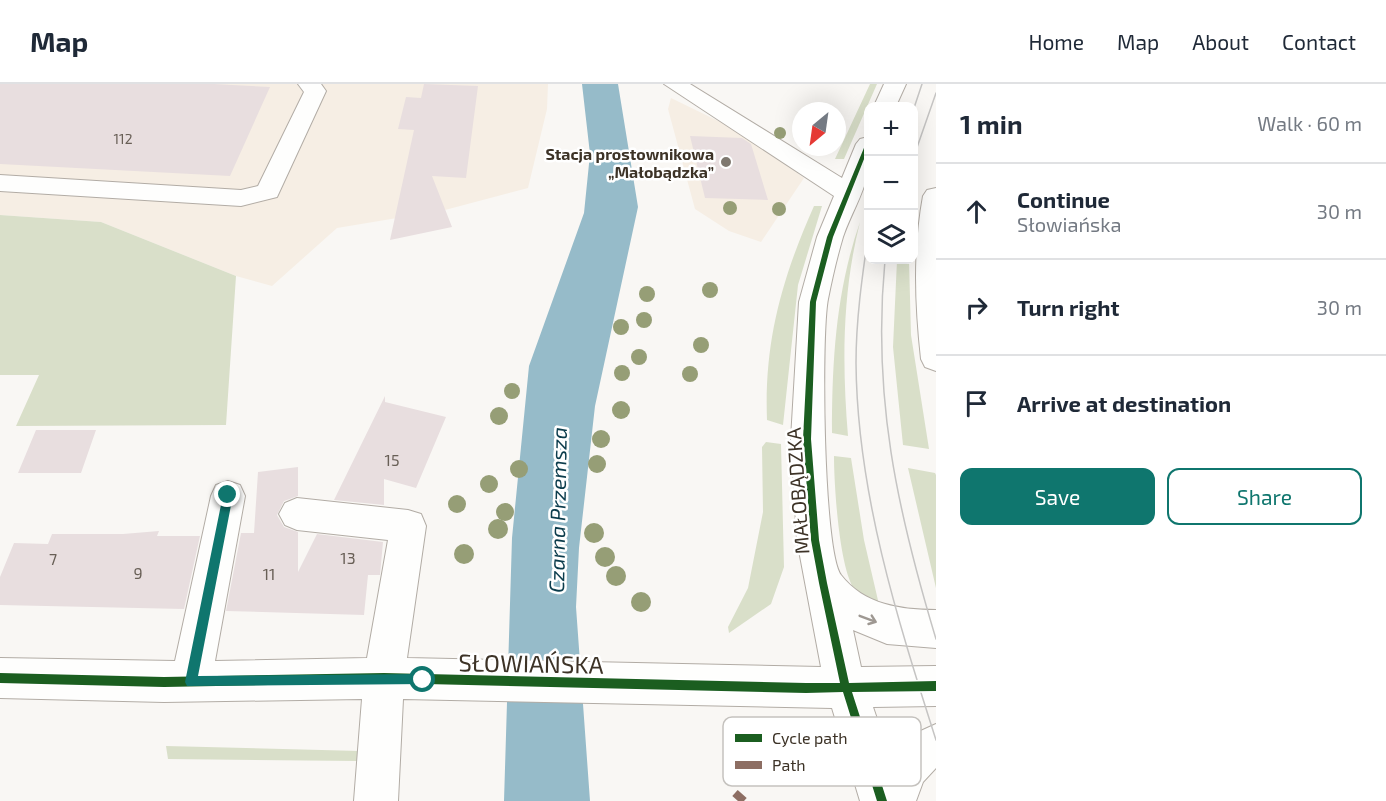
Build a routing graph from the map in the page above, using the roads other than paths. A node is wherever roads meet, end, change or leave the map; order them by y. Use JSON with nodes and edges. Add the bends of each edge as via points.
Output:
{"nodes":[{"id":1,"x":309,"y":84,"type":"edge"},
{"id":2,"x":675,"y":84,"type":"edge"},
{"id":3,"x":895,"y":84,"type":"edge"},
{"id":4,"x":887,"y":102,"type":"edge"},
{"id":5,"x":864,"y":154,"type":"edge"},
{"id":6,"x":0,"y":183,"type":"edge"},
{"id":7,"x":847,"y":194,"type":"junction"},
{"id":8,"x":936,"y":196,"type":"edge"},
{"id":9,"x":936,"y":359,"type":"edge"},
{"id":10,"x":228,"y":495,"type":"dead end"},
{"id":11,"x":297,"y":514,"type":"dead end"},
{"id":12,"x":823,"y":583,"type":"junction"},
{"id":13,"x":936,"y":629,"type":"edge"},
{"id":14,"x":0,"y":678,"type":"edge"},
{"id":15,"x":403,"y":679,"type":"junction"},
{"id":16,"x":191,"y":682,"type":"junction"},
{"id":17,"x":936,"y":686,"type":"edge"},
{"id":18,"x":846,"y":688,"type":"junction"},
{"id":19,"x":855,"y":717,"type":"edge"},
{"id":20,"x":936,"y":745,"type":"edge"},
{"id":21,"x":921,"y":751,"type":"edge"},
{"id":22,"x":877,"y":786,"type":"edge"},
{"id":23,"x":900,"y":786,"type":"edge"},
{"id":24,"x":376,"y":801,"type":"edge"},
{"id":25,"x":882,"y":801,"type":"edge"},
{"id":26,"x":894,"y":801,"type":"edge"}],
"edges":[{"from":1,"to":6,"type":"street","via":[[315,91],[268,191],[241,198]]},
{"from":2,"to":7,"type":"street"},
{"from":3,"to":4,"type":"street"},
{"from":5,"to":7,"type":"street","name":"MAŁOBĄDZKA"},
{"from":7,"to":12,"type":"street","name":"MAŁOBĄDZKA","via":[[830,237],[813,302],[807,439],[815,540]]},
{"from":8,"to":9,"type":"street","via":[[928,301]]},
{"from":10,"to":16,"type":"street"},
{"from":11,"to":15,"type":"street","via":[[408,526]]},
{"from":12,"to":13,"type":"street","one_way":true,"via":[[858,615],[902,628]]},
{"from":12,"to":18,"type":"street","name":"MAŁOBĄDZKA"},
{"from":14,"to":16,"type":"street","name":"SŁOWIAŃSKA"},
{"from":15,"to":16,"type":"street","name":"SŁOWIAŃSKA"},
{"from":15,"to":18,"type":"street","name":"SŁOWIAŃSKA"},
{"from":15,"to":24,"type":"street"},
{"from":17,"to":18,"type":"street","name":"SŁOWIAŃSKA"},
{"from":18,"to":19,"type":"street","name":"MAŁOBĄDZKA"},
{"from":20,"to":21,"type":"street"},
{"from":22,"to":25,"type":"street","name":"MAŁOBĄDZKA"},
{"from":23,"to":26,"type":"street"}]}
